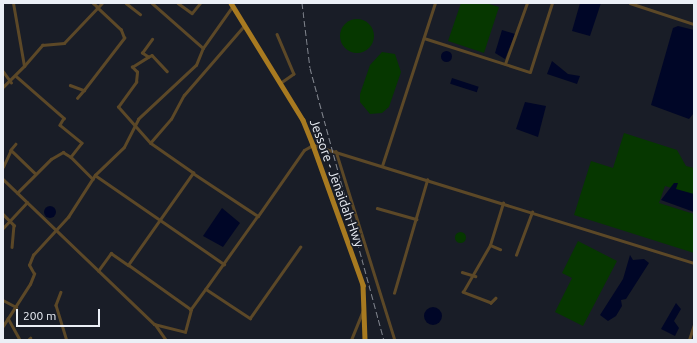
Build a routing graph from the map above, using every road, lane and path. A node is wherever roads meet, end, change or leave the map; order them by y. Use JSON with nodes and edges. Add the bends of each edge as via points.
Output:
{"nodes":[{"id":1,"x":13,"y":3,"type":"edge"},
{"id":2,"x":93,"y":3,"type":"edge"},
{"id":3,"x":102,"y":3,"type":"edge"},
{"id":4,"x":126,"y":3,"type":"edge"},
{"id":5,"x":152,"y":3,"type":"edge"},
{"id":6,"x":178,"y":3,"type":"edge"},
{"id":7,"x":200,"y":3,"type":"edge"},
{"id":8,"x":435,"y":3,"type":"edge"},
{"id":9,"x":527,"y":3,"type":"edge"},
{"id":10,"x":552,"y":3,"type":"edge"},
{"id":11,"x":630,"y":3,"type":"edge"},
{"id":12,"x":232,"y":5,"type":"edge"},
{"id":13,"x":97,"y":8,"type":"junction"},
{"id":14,"x":140,"y":14,"type":"dead end"},
{"id":15,"x":694,"y":24,"type":"edge"},
{"id":16,"x":244,"y":26,"type":"junction"},
{"id":17,"x":277,"y":34,"type":"dead end"},
{"id":18,"x":424,"y":38,"type":"junction"},
{"id":19,"x":152,"y":39,"type":"dead end"},
{"id":20,"x":203,"y":48,"type":"junction"},
{"id":21,"x":148,"y":57,"type":"junction"},
{"id":22,"x":505,"y":64,"type":"junction"},
{"id":23,"x":24,"y":66,"type":"junction"},
{"id":24,"x":3,"y":71,"type":"edge"},
{"id":25,"x":167,"y":71,"type":"dead end"},
{"id":26,"x":16,"y":76,"type":"junction"},
{"id":27,"x":11,"y":82,"type":"junction"},
{"id":28,"x":281,"y":83,"type":"junction"},
{"id":29,"x":70,"y":85,"type":"dead end"},
{"id":30,"x":3,"y":88,"type":"edge"},
{"id":31,"x":84,"y":90,"type":"junction"},
{"id":32,"x":77,"y":98,"type":"dead end"},
{"id":33,"x":135,"y":125,"type":"junction"},
{"id":34,"x":150,"y":143,"type":"junction"},
{"id":35,"x":16,"y":144,"type":"dead end"},
{"id":36,"x":313,"y":145,"type":"junction"},
{"id":37,"x":11,"y":150,"type":"junction"},
{"id":38,"x":336,"y":151,"type":"junction"},
{"id":39,"x":70,"y":157,"type":"junction"},
{"id":40,"x":382,"y":166,"type":"junction"},
{"id":41,"x":3,"y":167,"type":"edge"},
{"id":42,"x":35,"y":172,"type":"junction"},
{"id":43,"x":193,"y":173,"type":"junction"},
{"id":44,"x":95,"y":175,"type":"junction"},
{"id":45,"x":3,"y":179,"type":"edge"},
{"id":46,"x":93,"y":179,"type":"junction"},
{"id":47,"x":427,"y":180,"type":"junction"},
{"id":48,"x":17,"y":193,"type":"junction"},
{"id":49,"x":27,"y":202,"type":"junction"},
{"id":50,"x":503,"y":203,"type":"junction"},
{"id":51,"x":377,"y":208,"type":"dead end"},
{"id":52,"x":532,"y":212,"type":"junction"},
{"id":53,"x":3,"y":214,"type":"edge"},
{"id":54,"x":258,"y":216,"type":"junction"},
{"id":55,"x":161,"y":219,"type":"junction"},
{"id":56,"x":10,"y":220,"type":"junction"},
{"id":57,"x":416,"y":220,"type":"junction"},
{"id":58,"x":3,"y":228,"type":"edge"},
{"id":59,"x":56,"y":231,"type":"junction"},
{"id":60,"x":490,"y":244,"type":"junction"},
{"id":61,"x":12,"y":247,"type":"dead end"},
{"id":62,"x":300,"y":247,"type":"dead end"},
{"id":63,"x":500,"y":249,"type":"dead end"},
{"id":64,"x":516,"y":254,"type":"dead end"},
{"id":65,"x":694,"y":263,"type":"edge"},
{"id":66,"x":224,"y":264,"type":"junction"},
{"id":67,"x":128,"y":265,"type":"junction"},
{"id":68,"x":98,"y":271,"type":"junction"},
{"id":69,"x":462,"y":272,"type":"dead end"},
{"id":70,"x":474,"y":276,"type":"junction"},
{"id":71,"x":206,"y":289,"type":"junction"},
{"id":72,"x":62,"y":292,"type":"dead end"},
{"id":73,"x":394,"y":293,"type":"dead end"},
{"id":74,"x":496,"y":298,"type":"dead end"},
{"id":75,"x":3,"y":300,"type":"edge"},
{"id":76,"x":365,"y":305,"type":"junction"},
{"id":77,"x":16,"y":307,"type":"junction"},
{"id":78,"x":191,"y":310,"type":"junction"},
{"id":79,"x":8,"y":318,"type":"junction"},
{"id":80,"x":154,"y":324,"type":"junction"},
{"id":81,"x":694,"y":325,"type":"edge"},
{"id":82,"x":3,"y":326,"type":"edge"},
{"id":83,"x":20,"y":340,"type":"edge"},
{"id":84,"x":67,"y":340,"type":"edge"},
{"id":85,"x":166,"y":340,"type":"edge"},
{"id":86,"x":351,"y":340,"type":"edge"},
{"id":87,"x":365,"y":340,"type":"edge"},
{"id":88,"x":395,"y":340,"type":"edge"},
{"id":89,"x":689,"y":340,"type":"edge"}],
"edges":[{"from":1,"to":23,"type":"street"},
{"from":2,"to":13,"type":"street"},
{"from":3,"to":13,"type":"street"},
{"from":4,"to":14,"type":"street"},
{"from":5,"to":20,"type":"street"},
{"from":6,"to":7,"type":"street","via":[[192,13]]},
{"from":8,"to":18,"type":"street"},
{"from":9,"to":22,"type":"street"},
{"from":10,"to":22,"type":"street","via":[[530,72]]},
{"from":11,"to":15,"type":"street"},
{"from":12,"to":16,"type":"highway","name":"Jessore - Jenaidah Hwy"},
{"from":12,"to":20,"type":"street"},
{"from":13,"to":23,"type":"street","via":[[64,43],[42,45]]},
{"from":13,"to":31,"type":"street","via":[[121,30],[124,38]]},
{"from":16,"to":28,"type":"highway","name":"Jessore - Jenaidah Hwy"},
{"from":16,"to":34,"type":"street","via":[[184,95],[171,119]]},
{"from":17,"to":28,"type":"street","via":[[294,74]]},
{"from":18,"to":22,"type":"street"},
{"from":18,"to":40,"type":"street"},
{"from":19,"to":21,"type":"street","via":[[142,53]]},
{"from":20,"to":33,"type":"street","via":[[184,79]]},
{"from":21,"to":25,"type":"street","via":[[152,55]]},
{"from":21,"to":33,"type":"street","via":[[132,67],[137,72],[136,82],[118,107]]},
{"from":23,"to":26,"type":"street"},
{"from":24,"to":27,"type":"street"},
{"from":26,"to":27,"type":"street"},
{"from":26,"to":39,"type":"street","via":[[64,118],[60,125],[82,143]]},
{"from":27,"to":30,"type":"street"},
{"from":28,"to":36,"type":"highway","name":"Jessore - Jenaidah Hwy"},
{"from":29,"to":31,"type":"street"},
{"from":31,"to":32,"type":"street"},
{"from":33,"to":34,"type":"street"},
{"from":33,"to":44,"type":"street","via":[[124,147]]},
{"from":34,"to":43,"type":"street"},
{"from":35,"to":37,"type":"street"},
{"from":36,"to":38,"type":"street"},
{"from":36,"to":54,"type":"street","via":[[304,150]]},
{"from":36,"to":76,"type":"highway","name":"Jessore - Jenaidah Hwy","via":[[363,285]]},
{"from":37,"to":41,"type":"street"},
{"from":37,"to":42,"type":"street"},
{"from":38,"to":40,"type":"street"},
{"from":38,"to":88,"type":"street"},
{"from":39,"to":42,"type":"street","via":[[60,154]]},
{"from":39,"to":46,"type":"street"},
{"from":40,"to":47,"type":"street"},
{"from":42,"to":48,"type":"street"},
{"from":43,"to":54,"type":"street"},
{"from":43,"to":55,"type":"street"},
{"from":44,"to":46,"type":"street"},
{"from":44,"to":55,"type":"street"},
{"from":45,"to":48,"type":"street"},
{"from":46,"to":59,"type":"street"},
{"from":47,"to":50,"type":"street"},
{"from":47,"to":57,"type":"street"},
{"from":48,"to":49,"type":"street"},
{"from":49,"to":56,"type":"street"},
{"from":49,"to":59,"type":"street"},
{"from":50,"to":52,"type":"street"},
{"from":50,"to":60,"type":"street"},
{"from":51,"to":57,"type":"street"},
{"from":52,"to":64,"type":"street"},
{"from":52,"to":65,"type":"street"},
{"from":53,"to":56,"type":"street"},
{"from":54,"to":66,"type":"street"},
{"from":55,"to":66,"type":"street"},
{"from":55,"to":67,"type":"street"},
{"from":56,"to":58,"type":"street"},
{"from":56,"to":61,"type":"street","via":[[14,226]]},
{"from":57,"to":73,"type":"street"},
{"from":59,"to":68,"type":"street"},
{"from":59,"to":77,"type":"street","via":[[29,261],[34,274]]},
{"from":60,"to":63,"type":"street"},
{"from":60,"to":70,"type":"street"},
{"from":62,"to":71,"type":"street","via":[[250,318]]},
{"from":66,"to":71,"type":"street"},
{"from":67,"to":68,"type":"street","via":[[111,253]]},
{"from":67,"to":78,"type":"street"},
{"from":68,"to":80,"type":"street"},
{"from":69,"to":70,"type":"street"},
{"from":70,"to":74,"type":"street","via":[[463,292],[490,303]]},
{"from":71,"to":78,"type":"street"},
{"from":72,"to":84,"type":"street","via":[[56,305]]},
{"from":75,"to":77,"type":"street"},
{"from":76,"to":86,"type":"street"},
{"from":76,"to":87,"type":"highway","name":"Jessore - Jenaidah Hwy"},
{"from":77,"to":79,"type":"street"},
{"from":78,"to":80,"type":"street","via":[[185,332]]},
{"from":79,"to":82,"type":"street"},
{"from":79,"to":83,"type":"street"},
{"from":80,"to":85,"type":"street"},
{"from":81,"to":89,"type":"street"}]}
